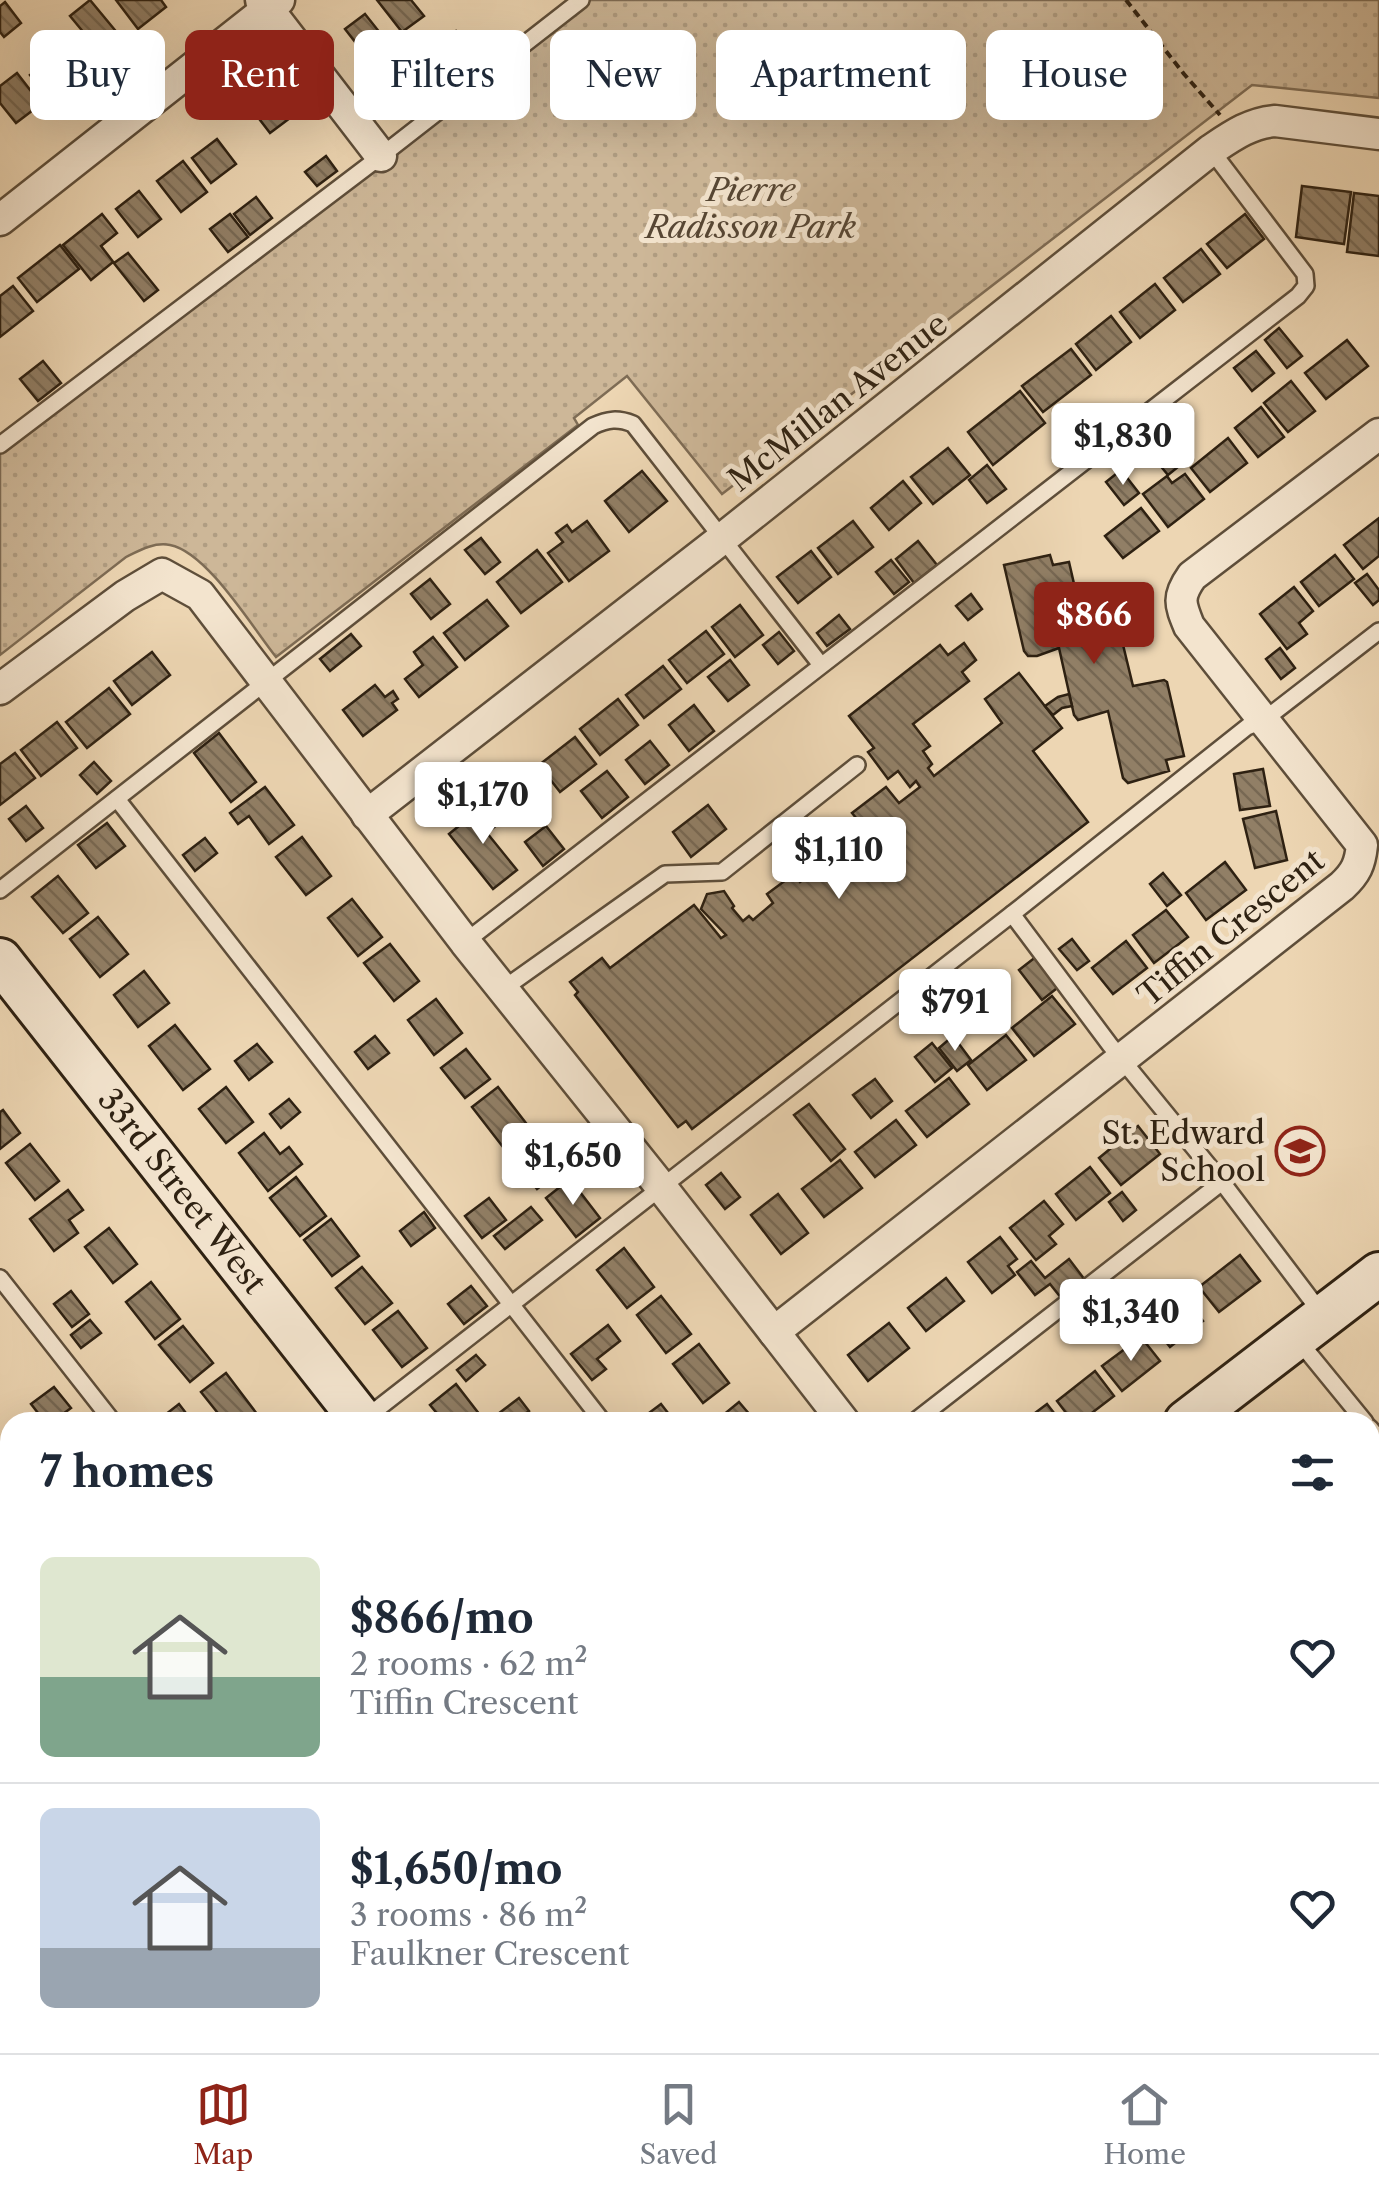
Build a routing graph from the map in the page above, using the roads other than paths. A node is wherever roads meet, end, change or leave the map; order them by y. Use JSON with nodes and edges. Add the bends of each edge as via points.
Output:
{"nodes":[{"id":1,"x":582,"y":0,"type":"edge"},
{"id":2,"x":270,"y":3,"type":"edge"},
{"id":3,"x":1379,"y":134,"type":"edge"},
{"id":4,"x":1224,"y":142,"type":"junction"},
{"id":5,"x":382,"y":156,"type":"junction"},
{"id":6,"x":0,"y":220,"type":"edge"},
{"id":7,"x":1379,"y":434,"type":"edge"},
{"id":8,"x":0,"y":445,"type":"edge"},
{"id":9,"x":722,"y":538,"type":"junction"},
{"id":10,"x":1379,"y":631,"type":"edge"},
{"id":11,"x":822,"y":665,"type":"junction"},
{"id":12,"x":265,"y":681,"type":"junction"},
{"id":13,"x":0,"y":689,"type":"edge"},
{"id":14,"x":1264,"y":720,"type":"junction"},
{"id":15,"x":857,"y":765,"type":"dead end"},
{"id":16,"x":117,"y":798,"type":"junction"},
{"id":17,"x":367,"y":815,"type":"junction"},
{"id":18,"x":0,"y":890,"type":"edge"},
{"id":19,"x":1012,"y":914,"type":"junction"},
{"id":20,"x":465,"y":942,"type":"junction"},
{"id":21,"x":0,"y":960,"type":"edge"},
{"id":22,"x":503,"y":989,"type":"junction"},
{"id":23,"x":1122,"y":1060,"type":"junction"},
{"id":24,"x":1222,"y":1182,"type":"junction"},
{"id":25,"x":662,"y":1188,"type":"junction"},
{"id":26,"x":1379,"y":1274,"type":"edge"},
{"id":27,"x":2,"y":1286,"type":"edge"},
{"id":28,"x":510,"y":1304,"type":"junction"},
{"id":29,"x":1310,"y":1328,"type":"junction"},
{"id":30,"x":774,"y":1332,"type":"junction"},
{"id":31,"x":105,"y":1412,"type":"edge"},
{"id":32,"x":354,"y":1412,"type":"edge"},
{"id":33,"x":375,"y":1412,"type":"edge"},
{"id":34,"x":595,"y":1412,"type":"edge"},
{"id":35,"x":836,"y":1412,"type":"edge"},
{"id":36,"x":927,"y":1412,"type":"edge"},
{"id":37,"x":1199,"y":1412,"type":"edge"},
{"id":38,"x":1360,"y":1412,"type":"edge"}],
"edges":[{"from":1,"to":5,"type":"lane"},
{"from":2,"to":5,"type":"street"},
{"from":2,"to":6,"type":"street"},
{"from":3,"to":4,"type":"street","name":"McMillan Avenue","via":[[1275,121],[1248,126]]},
{"from":4,"to":9,"type":"street","name":"McMillan Avenue"},
{"from":4,"to":11,"type":"lane","via":[[1305,274],[1306,286]]},
{"from":5,"to":8,"type":"lane"},
{"from":7,"to":14,"type":"street","name":"Tiffin Crescent","via":[[1183,588],[1180,606],[1190,626]]},
{"from":9,"to":11,"type":"lane"},
{"from":9,"to":12,"type":"lane","via":[[633,424],[603,421]]},
{"from":9,"to":17,"type":"street","name":"McMillan Avenue"},
{"from":10,"to":14,"type":"lane"},
{"from":11,"to":20,"type":"lane"},
{"from":12,"to":13,"type":"street","via":[[200,596],[162,574]]},
{"from":12,"to":16,"type":"lane"},
{"from":12,"to":17,"type":"street"},
{"from":14,"to":19,"type":"lane"},
{"from":14,"to":23,"type":"street","name":"Tiffin Crescent","via":[[1362,845],[1361,862],[1342,886]]},
{"from":15,"to":22,"type":"lane","via":[[722,872],[665,874]]},
{"from":16,"to":18,"type":"lane"},
{"from":16,"to":28,"type":"lane"},
{"from":17,"to":20,"type":"street"},
{"from":19,"to":23,"type":"lane"},
{"from":19,"to":25,"type":"lane"},
{"from":20,"to":22,"type":"street"},
{"from":21,"to":32,"type":"main road","name":"33rd Street West"},
{"from":22,"to":25,"type":"street"},
{"from":23,"to":24,"type":"lane"},
{"from":23,"to":30,"type":"street","name":"Tiffin Crescent"},
{"from":24,"to":29,"type":"lane"},
{"from":24,"to":36,"type":"lane"},
{"from":25,"to":28,"type":"lane"},
{"from":25,"to":30,"type":"street"},
{"from":26,"to":29,"type":"main road"},
{"from":27,"to":31,"type":"lane"},
{"from":28,"to":33,"type":"lane"},
{"from":28,"to":34,"type":"lane"},
{"from":29,"to":37,"type":"main road"},
{"from":29,"to":38,"type":"lane"},
{"from":30,"to":35,"type":"street"}]}
